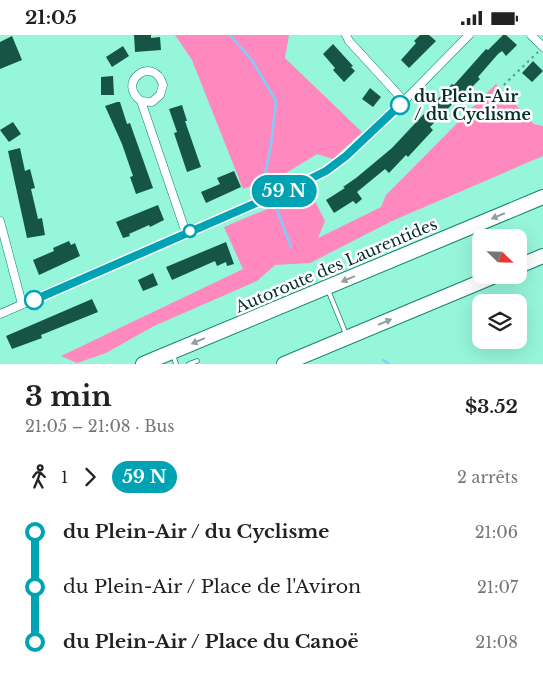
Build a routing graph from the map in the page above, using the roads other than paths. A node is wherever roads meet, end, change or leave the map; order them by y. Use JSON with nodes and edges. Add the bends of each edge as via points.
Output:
{"nodes":[{"id":1,"x":346,"y":35,"type":"edge"},
{"id":2,"x":469,"y":35,"type":"edge"},
{"id":3,"x":531,"y":35,"type":"edge"},
{"id":4,"x":543,"y":47,"type":"edge"},
{"id":5,"x":140,"y":101,"type":"junction"},
{"id":6,"x":404,"y":101,"type":"junction"},
{"id":7,"x":543,"y":197,"type":"edge"},
{"id":8,"x":0,"y":221,"type":"edge"},
{"id":9,"x":186,"y":233,"type":"junction"},
{"id":10,"x":543,"y":256,"type":"edge"},
{"id":11,"x":528,"y":262,"type":"edge"},
{"id":12,"x":475,"y":284,"type":"edge"},
{"id":13,"x":327,"y":288,"type":"junction"},
{"id":14,"x":22,"y":305,"type":"junction"},
{"id":15,"x":0,"y":314,"type":"edge"},
{"id":16,"x":347,"y":337,"type":"junction"},
{"id":17,"x":174,"y":358,"type":"edge"},
{"id":18,"x":197,"y":361,"type":"dead end"},
{"id":19,"x":143,"y":364,"type":"edge"},
{"id":20,"x":189,"y":364,"type":"edge"},
{"id":21,"x":284,"y":364,"type":"edge"}],
"edges":[{"from":1,"to":6,"type":"street"},
{"from":2,"to":6,"type":"street"},
{"from":3,"to":4,"type":"street"},
{"from":5,"to":5,"type":"street","via":[[152,101],[160,95],[161,79],[154,72],[143,71],[134,78],[133,93]]},
{"from":5,"to":9,"type":"street"},
{"from":6,"to":9,"type":"street","via":[[326,171]]},
{"from":7,"to":13,"type":"highway","name":"Autoroute des Laurentides","one_way":true},
{"from":8,"to":14,"type":"street"},
{"from":9,"to":14,"type":"street"},
{"from":10,"to":11,"type":"highway"},
{"from":16,"to":12,"type":"highway","one_way":true},
{"from":13,"to":16,"type":"lane"},
{"from":13,"to":17,"type":"highway","name":"Autoroute des Laurentides","one_way":true},
{"from":14,"to":15,"type":"street"},
{"from":16,"to":21,"type":"highway"},
{"from":17,"to":19,"type":"highway","name":"Autoroute des Laurentides"},
{"from":18,"to":20,"type":"lane"}]}
